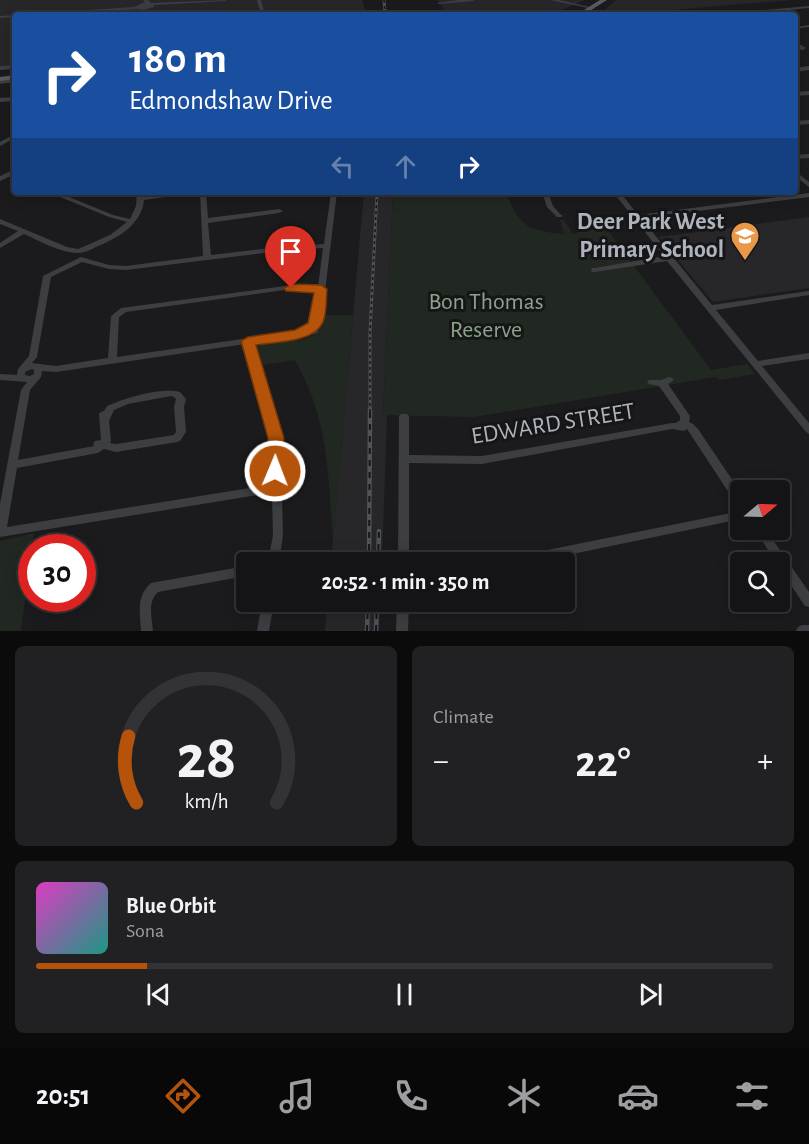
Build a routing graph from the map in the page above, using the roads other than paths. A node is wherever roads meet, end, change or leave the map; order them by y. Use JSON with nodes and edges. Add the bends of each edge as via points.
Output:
{"nodes":[{"id":1,"x":225,"y":0,"type":"edge"},
{"id":2,"x":472,"y":0,"type":"edge"},
{"id":3,"x":552,"y":0,"type":"edge"},
{"id":4,"x":604,"y":0,"type":"edge"},
{"id":5,"x":439,"y":3,"type":"dead end"},
{"id":6,"x":144,"y":6,"type":"edge"},
{"id":7,"x":809,"y":7,"type":"edge"},
{"id":8,"x":593,"y":8,"type":"junction"},
{"id":9,"x":70,"y":12,"type":"edge"},
{"id":10,"x":585,"y":12,"type":"edge"},
{"id":11,"x":765,"y":12,"type":"edge"},
{"id":12,"x":59,"y":195,"type":"edge"},
{"id":13,"x":140,"y":195,"type":"edge"},
{"id":14,"x":203,"y":195,"type":"edge"},
{"id":15,"x":334,"y":195,"type":"edge"},
{"id":16,"x":546,"y":195,"type":"edge"},
{"id":17,"x":618,"y":195,"type":"edge"},
{"id":18,"x":809,"y":195,"type":"edge"},
{"id":19,"x":279,"y":211,"type":"dead end"},
{"id":20,"x":559,"y":216,"type":"dead end"},
{"id":21,"x":641,"y":218,"type":"junction"},
{"id":22,"x":132,"y":220,"type":"junction"},
{"id":23,"x":206,"y":220,"type":"junction"},
{"id":24,"x":0,"y":221,"type":"edge"},
{"id":25,"x":26,"y":232,"type":"junction"},
{"id":26,"x":0,"y":246,"type":"edge"},
{"id":27,"x":326,"y":247,"type":"junction"},
{"id":28,"x":79,"y":255,"type":"junction"},
{"id":29,"x":209,"y":258,"type":"junction"},
{"id":30,"x":669,"y":258,"type":"junction"},
{"id":31,"x":595,"y":270,"type":"dead end"},
{"id":32,"x":321,"y":289,"type":"junction"},
{"id":33,"x":809,"y":293,"type":"edge"},
{"id":34,"x":712,"y":308,"type":"junction"},
{"id":35,"x":251,"y":344,"type":"junction"},
{"id":36,"x":809,"y":356,"type":"edge"},
{"id":37,"x":33,"y":357,"type":"junction"},
{"id":38,"x":115,"y":361,"type":"junction"},
{"id":39,"x":757,"y":365,"type":"junction"},
{"id":40,"x":37,"y":371,"type":"junction"},
{"id":41,"x":22,"y":374,"type":"junction"},
{"id":42,"x":2,"y":377,"type":"edge"},
{"id":43,"x":661,"y":382,"type":"dead end"},
{"id":44,"x":26,"y":390,"type":"junction"},
{"id":45,"x":404,"y":416,"type":"dead end"},
{"id":46,"x":684,"y":424,"type":"junction"},
{"id":47,"x":809,"y":428,"type":"edge"},
{"id":48,"x":102,"y":442,"type":"junction"},
{"id":49,"x":404,"y":459,"type":"junction"},
{"id":50,"x":14,"y":463,"type":"junction"},
{"id":51,"x":730,"y":486,"type":"edge"},
{"id":52,"x":274,"y":488,"type":"junction"},
{"id":53,"x":730,"y":517,"type":"edge"},
{"id":54,"x":0,"y":532,"type":"edge"},
{"id":55,"x":766,"y":540,"type":"edge"},
{"id":56,"x":275,"y":552,"type":"edge"},
{"id":57,"x":403,"y":552,"type":"edge"},
{"id":58,"x":562,"y":552,"type":"edge"},
{"id":59,"x":236,"y":573,"type":"edge"},
{"id":60,"x":809,"y":602,"type":"edge"},
{"id":61,"x":267,"y":612,"type":"edge"},
{"id":62,"x":403,"y":612,"type":"edge"},
{"id":63,"x":809,"y":629,"type":"edge"},
{"id":64,"x":147,"y":631,"type":"edge"},
{"id":65,"x":264,"y":631,"type":"edge"},
{"id":66,"x":402,"y":631,"type":"edge"},
{"id":67,"x":802,"y":631,"type":"edge"}],
"edges":[{"from":1,"to":6,"type":"street"},
{"from":2,"to":5,"type":"street"},
{"from":3,"to":8,"type":"street"},
{"from":4,"to":8,"type":"main road"},
{"from":6,"to":9,"type":"street"},
{"from":7,"to":11,"type":"street"},
{"from":8,"to":10,"type":"main road"},
{"from":12,"to":22,"type":"street"},
{"from":13,"to":22,"type":"street","via":[[139,210]]},
{"from":14,"to":23,"type":"street"},
{"from":15,"to":27,"type":"street"},
{"from":16,"to":20,"type":"street"},
{"from":17,"to":21,"type":"street"},
{"from":18,"to":21,"type":"street"},
{"from":19,"to":23,"type":"street"},
{"from":21,"to":30,"type":"street"},
{"from":22,"to":28,"type":"street"},
{"from":23,"to":29,"type":"street"},
{"from":24,"to":25,"type":"street"},
{"from":25,"to":26,"type":"street"},
{"from":25,"to":28,"type":"street"},
{"from":27,"to":29,"type":"street"},
{"from":27,"to":32,"type":"street"},
{"from":28,"to":29,"type":"street","via":[[121,268]]},
{"from":28,"to":37,"type":"street","via":[[46,279]]},
{"from":30,"to":31,"type":"street"},
{"from":30,"to":34,"type":"street"},
{"from":32,"to":35,"type":"street","via":[[313,327]]},
{"from":32,"to":38,"type":"street","via":[[285,288],[135,309],[122,314],[117,323]]},
{"from":33,"to":34,"type":"street"},
{"from":34,"to":39,"type":"street"},
{"from":35,"to":38,"type":"street"},
{"from":35,"to":52,"type":"street","via":[[276,438]]},
{"from":36,"to":39,"type":"street"},
{"from":37,"to":40,"type":"street"},
{"from":37,"to":41,"type":"street"},
{"from":38,"to":40,"type":"street"},
{"from":39,"to":47,"type":"street"},
{"from":40,"to":41,"type":"street"},
{"from":40,"to":44,"type":"street"},
{"from":41,"to":42,"type":"street"},
{"from":41,"to":44,"type":"street"},
{"from":43,"to":46,"type":"street"},
{"from":44,"to":50,"type":"street"},
{"from":45,"to":49,"type":"street"},
{"from":46,"to":49,"type":"street","name":"EDWARD STREET","via":[[482,460]]},
{"from":46,"to":51,"type":"street","via":[[697,436]]},
{"from":48,"to":48,"type":"street","via":[[110,408],[160,396],[173,398],[179,407],[181,432],[177,438],[125,446]]},
{"from":48,"to":50,"type":"street","via":[[94,451]]},
{"from":49,"to":57,"type":"street"},
{"from":50,"to":54,"type":"street"},
{"from":52,"to":54,"type":"street"},
{"from":52,"to":56,"type":"street"},
{"from":53,"to":58,"type":"street"},
{"from":55,"to":60,"type":"street"},
{"from":59,"to":64,"type":"street","via":[[175,583],[151,593]]},
{"from":61,"to":65,"type":"street"},
{"from":62,"to":66,"type":"street"},
{"from":63,"to":67,"type":"street"}]}
